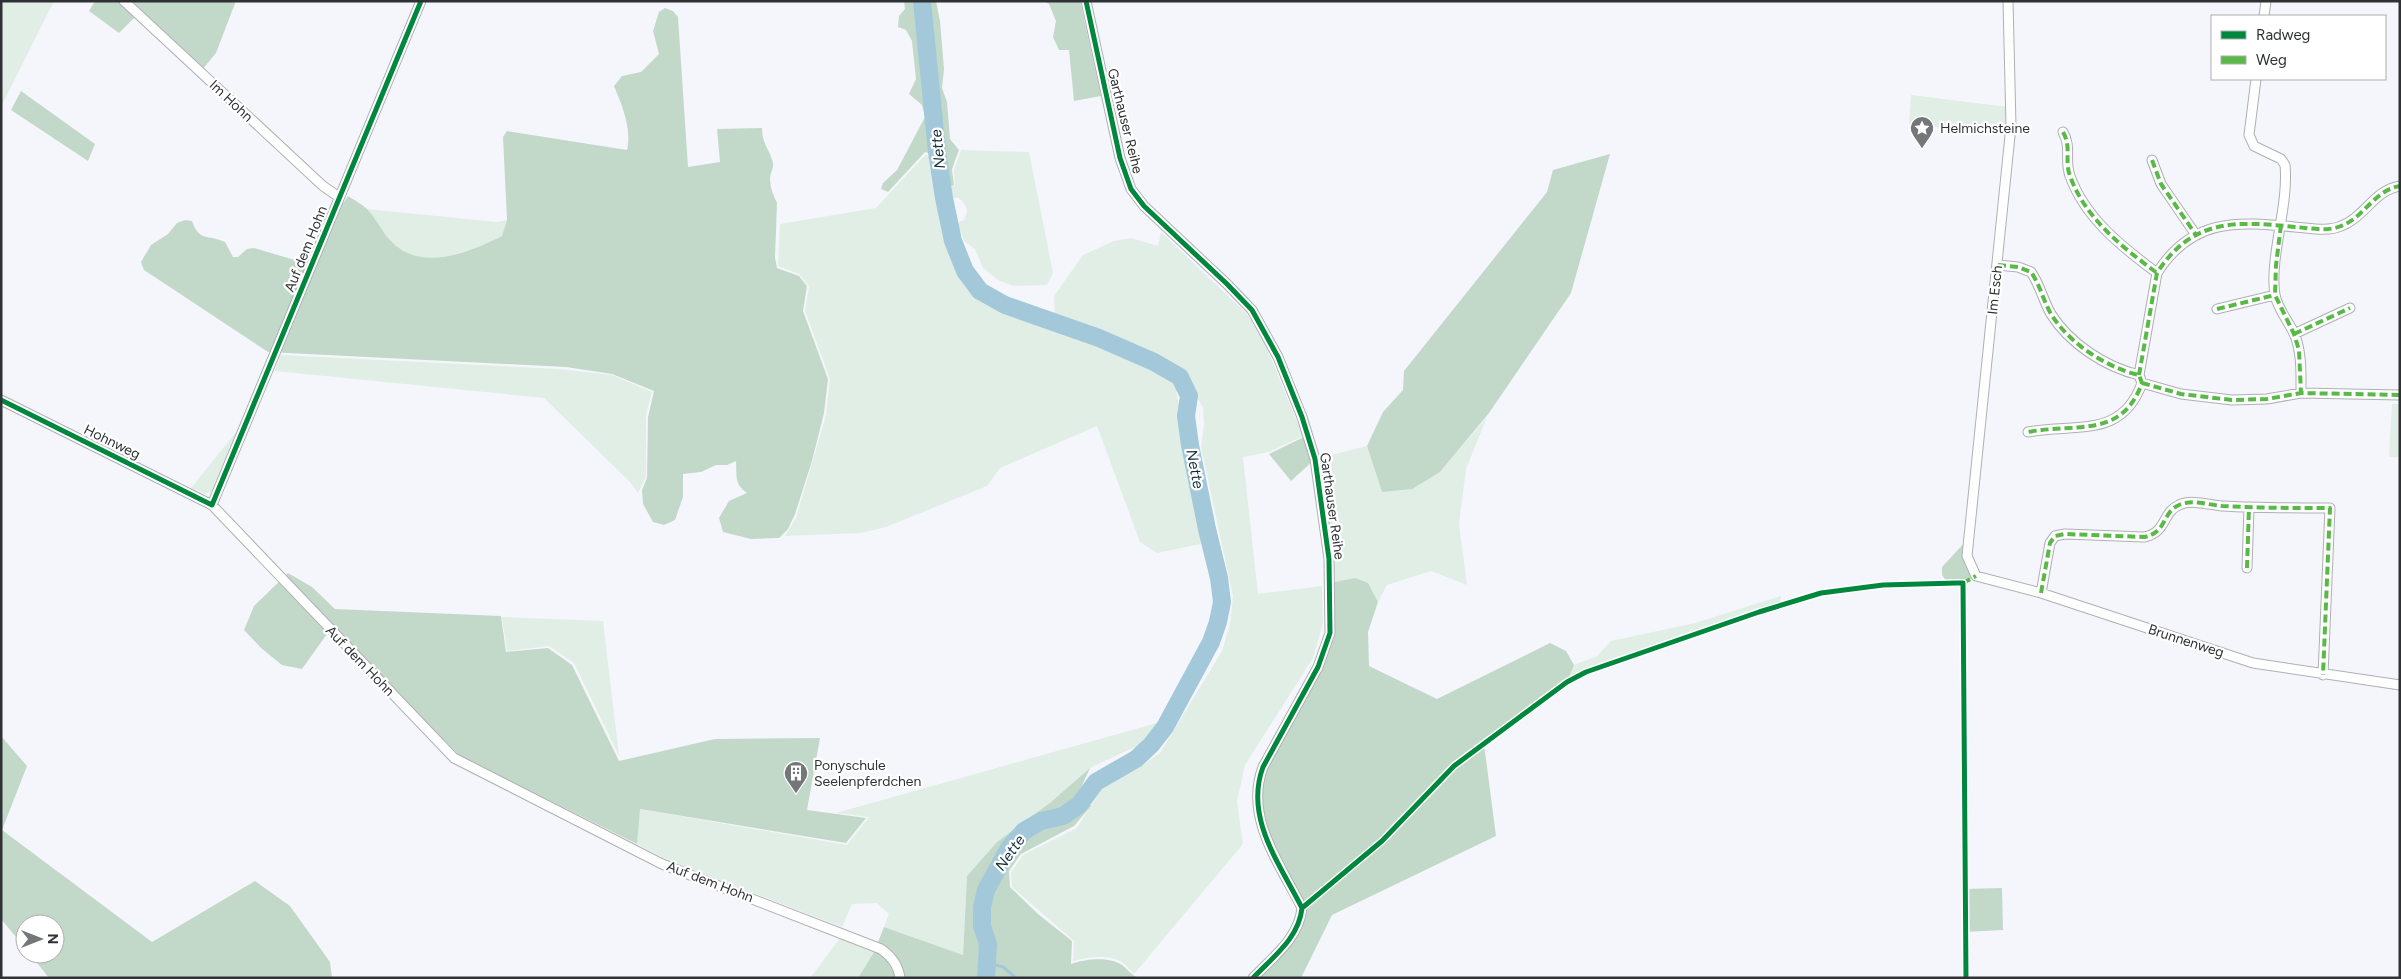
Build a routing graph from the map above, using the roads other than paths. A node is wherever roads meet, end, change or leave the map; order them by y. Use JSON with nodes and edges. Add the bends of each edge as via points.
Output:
{"nodes":[{"id":1,"x":124,"y":1,"type":"edge"},
{"id":2,"x":420,"y":1,"type":"edge"},
{"id":3,"x":1086,"y":1,"type":"edge"},
{"id":4,"x":2008,"y":1,"type":"edge"},
{"id":5,"x":2266,"y":1,"type":"edge"},
{"id":6,"x":2264,"y":15,"type":"edge"},
{"id":7,"x":2256,"y":80,"type":"edge"},
{"id":8,"x":2063,"y":132,"type":"dead end"},
{"id":9,"x":2152,"y":160,"type":"dead end"},
{"id":10,"x":2400,"y":186,"type":"edge"},
{"id":11,"x":339,"y":197,"type":"junction"},
{"id":12,"x":2281,"y":226,"type":"junction"},
{"id":13,"x":2196,"y":235,"type":"junction"},
{"id":14,"x":1998,"y":265,"type":"junction"},
{"id":15,"x":2157,"y":273,"type":"junction"},
{"id":16,"x":2275,"y":295,"type":"junction"},
{"id":17,"x":2216,"y":308,"type":"dead end"},
{"id":18,"x":2350,"y":308,"type":"dead end"},
{"id":19,"x":2294,"y":334,"type":"junction"},
{"id":20,"x":2140,"y":379,"type":"junction"},
{"id":21,"x":2301,"y":393,"type":"junction"},
{"id":22,"x":2400,"y":395,"type":"edge"},
{"id":23,"x":1,"y":400,"type":"edge"},
{"id":24,"x":2028,"y":432,"type":"dead end"},
{"id":25,"x":212,"y":505,"type":"junction"},
{"id":26,"x":2249,"y":507,"type":"junction"},
{"id":27,"x":2246,"y":568,"type":"dead end"},
{"id":28,"x":1976,"y":576,"type":"joint"},
{"id":29,"x":2041,"y":593,"type":"junction"},
{"id":30,"x":2323,"y":675,"type":"junction"},
{"id":31,"x":2400,"y":685,"type":"edge"},
{"id":32,"x":900,"y":978,"type":"edge"},
{"id":33,"x":1253,"y":978,"type":"edge"}],
"edges":[{"from":1,"to":11,"type":"street","name":"Im Hohn","via":[[323,186]]},
{"from":2,"to":11,"type":"street","name":"Auf dem Hohn"},
{"from":3,"to":33,"type":"street","name":"Garthauser Reihe","via":[[1120,158],[1131,189],[1144,206],[1252,310],[1278,357],[1312,445],[1319,479],[1329,559],[1330,633],[1318,667],[1263,767],[1256,797],[1266,837],[1302,908],[1302,914],[1289,940]]},
{"from":4,"to":14,"type":"street","name":"Im Esch","via":[[2012,106]]},
{"from":5,"to":6,"type":"street"},
{"from":7,"to":12,"type":"street","via":[[2250,135],[2254,146],[2281,159],[2285,165]]},
{"from":8,"to":15,"type":"street","via":[[2068,142],[2067,168],[2087,209]]},
{"from":9,"to":13,"type":"street","via":[[2160,184]]},
{"from":10,"to":12,"type":"street","via":[[2385,190],[2356,217],[2339,227]]},
{"from":11,"to":25,"type":"street","name":"Auf dem Hohn"},
{"from":12,"to":13,"type":"street","via":[[2230,224]]},
{"from":12,"to":16,"type":"street"},
{"from":13,"to":15,"type":"street","via":[[2173,252]]},
{"from":14,"to":20,"type":"street","via":[[2031,272],[2051,313],[2065,332],[2096,356]]},
{"from":14,"to":28,"type":"street","name":"Im Esch","via":[[1967,556]]},
{"from":15,"to":20,"type":"street"},
{"from":16,"to":17,"type":"street"},
{"from":16,"to":19,"type":"street"},
{"from":18,"to":19,"type":"street"},
{"from":19,"to":21,"type":"street","via":[[2301,369]]},
{"from":20,"to":21,"type":"street","via":[[2181,394],[2232,400],[2267,399]]},
{"from":20,"to":24,"type":"street","via":[[2132,405],[2124,415],[2112,421]]},
{"from":21,"to":22,"type":"street"},
{"from":23,"to":25,"type":"street","name":"Hohnweg"},
{"from":25,"to":32,"type":"street","name":"Auf dem Hohn","via":[[454,758],[662,864],[882,949],[898,966]]},
{"from":26,"to":27,"type":"street"},
{"from":26,"to":29,"type":"street","via":[[2180,504],[2172,510],[2158,532],[2144,537],[2055,536],[2050,543]]},
{"from":26,"to":30,"type":"street","via":[[2330,508]]},
{"from":28,"to":29,"type":"street","name":"Brunnenweg"},
{"from":29,"to":30,"type":"street","name":"Brunnenweg","via":[[2253,663]]},
{"from":30,"to":31,"type":"street","name":"Brunnenweg"}]}
